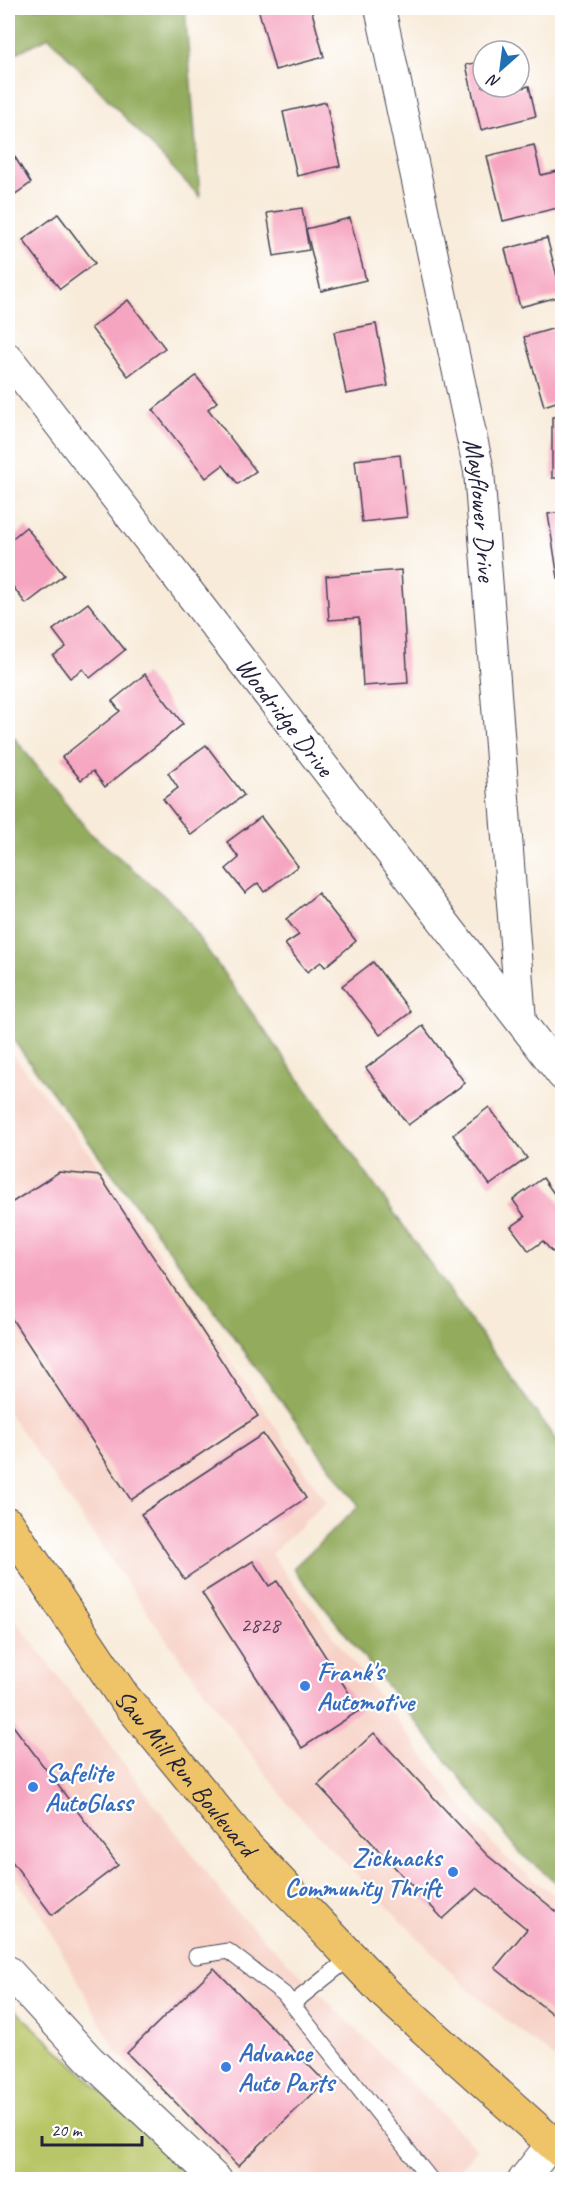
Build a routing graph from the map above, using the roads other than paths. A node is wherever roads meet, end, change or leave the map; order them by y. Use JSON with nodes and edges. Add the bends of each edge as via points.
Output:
{"nodes":[{"id":1,"x":380,"y":8,"type":"edge"},
{"id":2,"x":8,"y":358,"type":"edge"},
{"id":3,"x":521,"y":1021,"type":"junction"},
{"id":4,"x":562,"y":1075,"type":"edge"},
{"id":5,"x":8,"y":1524,"type":"edge"},
{"id":6,"x":196,"y":1956,"type":"dead end"},
{"id":7,"x":351,"y":1957,"type":"junction"},
{"id":8,"x":8,"y":1971,"type":"edge"},
{"id":9,"x":292,"y":2004,"type":"junction"},
{"id":10,"x":559,"y":2148,"type":"edge"},
{"id":11,"x":217,"y":2180,"type":"edge"},
{"id":12,"x":430,"y":2180,"type":"edge"},
{"id":13,"x":522,"y":2180,"type":"edge"}],
"edges":[{"from":1,"to":3,"type":"street","name":"Mayflower Drive","via":[[478,471]]},
{"from":2,"to":3,"type":"street","name":"Woodridge Drive"},
{"from":3,"to":4,"type":"street","name":"Woodridge Drive"},
{"from":5,"to":7,"type":"highway","name":"Saw Mill Run Boulevard","via":[[122,1695],[244,1844]]},
{"from":6,"to":9,"type":"lane","via":[[228,1951]]},
{"from":7,"to":9,"type":"lane"},
{"from":7,"to":10,"type":"highway","name":"Saw Mill Run Boulevard","via":[[386,1994]]},
{"from":8,"to":11,"type":"street","via":[[90,2060]]},
{"from":9,"to":12,"type":"lane"},
{"from":10,"to":13,"type":"street"}]}
